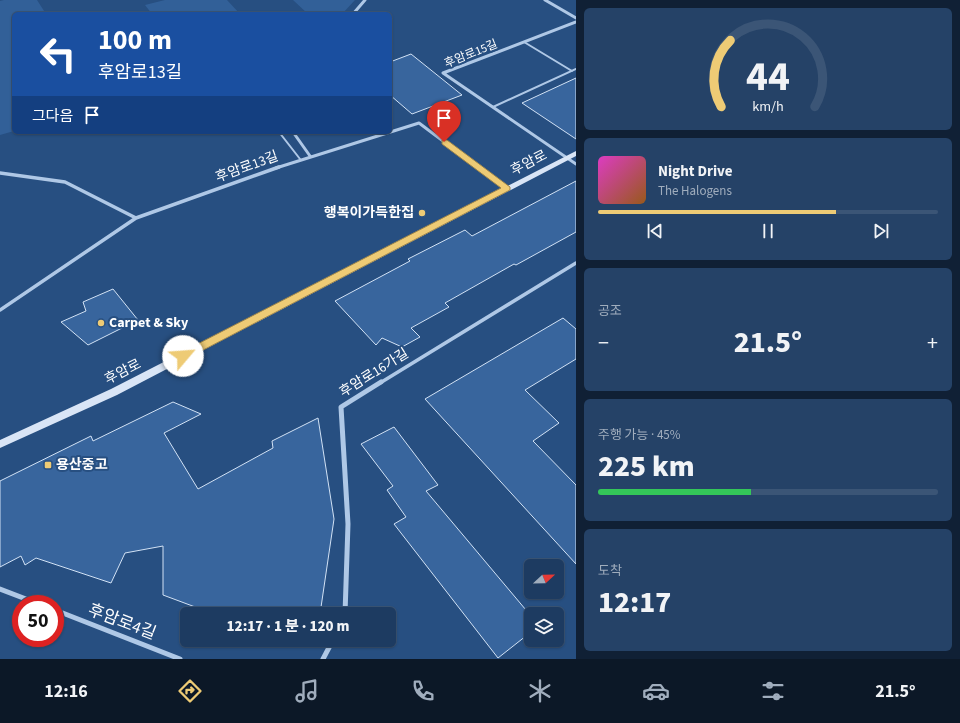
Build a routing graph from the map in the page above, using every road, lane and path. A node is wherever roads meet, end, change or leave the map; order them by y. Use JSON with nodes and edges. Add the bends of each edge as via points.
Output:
{"nodes":[{"id":1,"x":365,"y":0,"type":"edge"},
{"id":2,"x":545,"y":0,"type":"edge"},
{"id":3,"x":355,"y":12,"type":"edge"},
{"id":4,"x":576,"y":18,"type":"edge"},
{"id":5,"x":576,"y":22,"type":"edge"},
{"id":6,"x":524,"y":42,"type":"junction"},
{"id":7,"x":576,"y":69,"type":"edge"},
{"id":8,"x":572,"y":71,"type":"junction"},
{"id":9,"x":492,"y":107,"type":"junction"},
{"id":10,"x":392,"y":131,"type":"edge"},
{"id":11,"x":281,"y":134,"type":"edge"},
{"id":12,"x":294,"y":134,"type":"edge"},
{"id":13,"x":383,"y":134,"type":"edge"},
{"id":14,"x":576,"y":153,"type":"edge"},
{"id":15,"x":310,"y":156,"type":"junction"},
{"id":16,"x":567,"y":158,"type":"junction"},
{"id":17,"x":300,"y":159,"type":"junction"},
{"id":18,"x":576,"y":164,"type":"edge"},
{"id":19,"x":0,"y":173,"type":"edge"},
{"id":20,"x":507,"y":189,"type":"junction"},
{"id":21,"x":136,"y":218,"type":"junction"},
{"id":22,"x":576,"y":263,"type":"edge"},
{"id":23,"x":0,"y":310,"type":"edge"},
{"id":24,"x":0,"y":444,"type":"edge"},
{"id":25,"x":0,"y":589,"type":"edge"},
{"id":26,"x":16,"y":595,"type":"edge"},
{"id":27,"x":345,"y":607,"type":"edge"},
{"id":28,"x":64,"y":614,"type":"edge"},
{"id":29,"x":329,"y":647,"type":"edge"},
{"id":30,"x":180,"y":659,"type":"edge"},
{"id":31,"x":323,"y":659,"type":"edge"}],
"edges":[{"from":1,"to":3,"type":"street"},
{"from":2,"to":4,"type":"street"},
{"from":5,"to":6,"type":"street","name":"후암로15길"},
{"from":6,"to":8,"type":"lane"},
{"from":6,"to":9,"type":"street","name":"후암로15길","via":[[443,73]]},
{"from":7,"to":8,"type":"lane"},
{"from":8,"to":9,"type":"lane"},
{"from":9,"to":16,"type":"street","name":"후암로15길"},
{"from":10,"to":20,"type":"street","name":"후암로13길","via":[[419,123]]},
{"from":11,"to":17,"type":"lane"},
{"from":12,"to":15,"type":"street"},
{"from":13,"to":15,"type":"street","name":"후암로13길"},
{"from":14,"to":16,"type":"main road","name":"후암로"},
{"from":15,"to":17,"type":"street","name":"후암로13길"},
{"from":16,"to":18,"type":"street","name":"후암로15길"},
{"from":16,"to":20,"type":"main road","name":"후암로"},
{"from":17,"to":21,"type":"street","name":"후암로13길"},
{"from":19,"to":21,"type":"street","via":[[66,182]]},
{"from":20,"to":24,"type":"main road","name":"후암로","via":[[114,392]]},
{"from":21,"to":23,"type":"street","name":"후암로13길"},
{"from":22,"to":27,"type":"street","name":"후암로16가길","via":[[341,407],[348,524]]},
{"from":25,"to":26,"type":"street"},
{"from":28,"to":30,"type":"street","name":"후암로4길"},
{"from":29,"to":31,"type":"street"}]}
